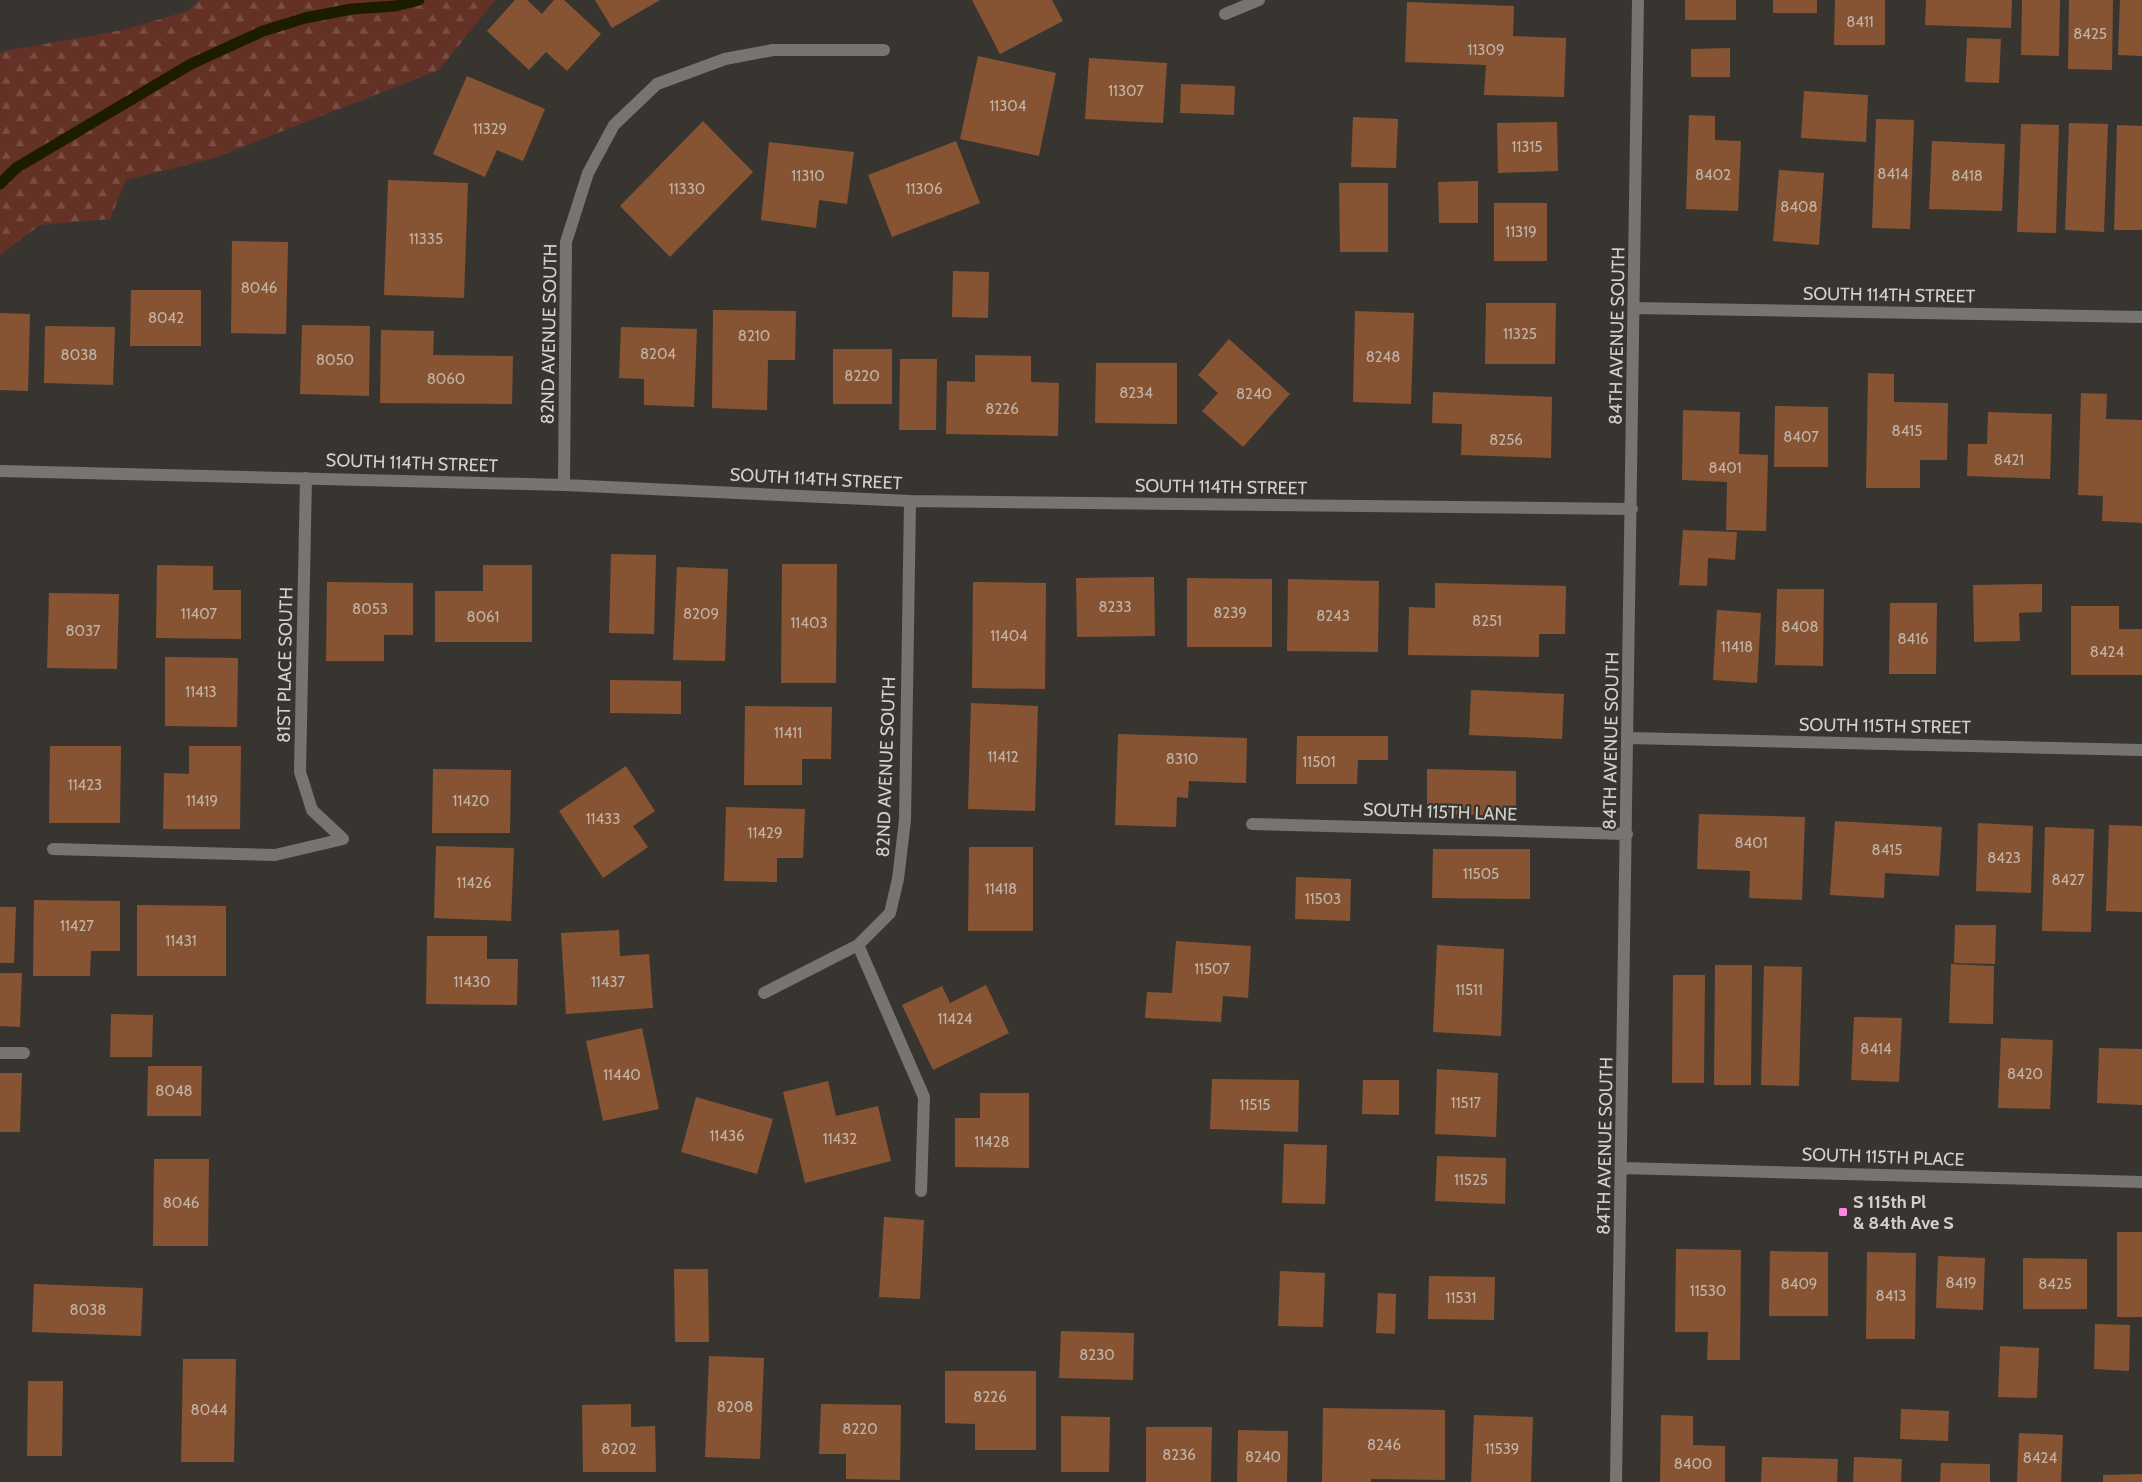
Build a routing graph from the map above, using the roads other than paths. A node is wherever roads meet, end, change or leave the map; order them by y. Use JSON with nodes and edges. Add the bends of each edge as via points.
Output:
{"nodes":[{"id":1,"x":1259,"y":0,"type":"edge"},
{"id":2,"x":1638,"y":0,"type":"edge"},
{"id":3,"x":1225,"y":14,"type":"dead end"},
{"id":4,"x":884,"y":50,"type":"dead end"},
{"id":5,"x":1634,"y":308,"type":"junction"},
{"id":6,"x":2142,"y":317,"type":"edge"},
{"id":7,"x":0,"y":471,"type":"edge"},
{"id":8,"x":306,"y":478,"type":"junction"},
{"id":9,"x":564,"y":485,"type":"junction"},
{"id":10,"x":910,"y":500,"type":"junction"},
{"id":11,"x":1632,"y":509,"type":"junction"},
{"id":12,"x":1628,"y":738,"type":"junction"},
{"id":13,"x":2142,"y":750,"type":"edge"},
{"id":14,"x":1252,"y":824,"type":"dead end"},
{"id":15,"x":1627,"y":834,"type":"junction"},
{"id":16,"x":52,"y":849,"type":"dead end"},
{"id":17,"x":858,"y":945,"type":"junction"},
{"id":18,"x":764,"y":993,"type":"dead end"},
{"id":19,"x":24,"y":1052,"type":"dead end"},
{"id":20,"x":0,"y":1053,"type":"edge"},
{"id":21,"x":1622,"y":1168,"type":"junction"},
{"id":22,"x":2142,"y":1182,"type":"edge"},
{"id":23,"x":921,"y":1191,"type":"dead end"},
{"id":24,"x":1616,"y":1482,"type":"edge"}],
"edges":[{"from":1,"to":3,"type":"street"},
{"from":2,"to":5,"type":"street","name":"84TH AVENUE SOUTH"},
{"from":4,"to":9,"type":"street","name":"82ND AVENUE SOUTH","via":[[773,50],[725,59],[657,84],[614,125],[588,172],[566,242]]},
{"from":5,"to":6,"type":"street","name":"SOUTH 114TH STREET"},
{"from":5,"to":11,"type":"street","name":"84TH AVENUE SOUTH"},
{"from":7,"to":8,"type":"street","name":"SOUTH 114TH STREET"},
{"from":8,"to":9,"type":"street","name":"SOUTH 114TH STREET"},
{"from":8,"to":16,"type":"street","name":"81ST PLACE SOUTH","via":[[300,772],[312,810],[343,839],[275,855]]},
{"from":9,"to":10,"type":"street","name":"SOUTH 114TH STREET"},
{"from":10,"to":11,"type":"street","name":"SOUTH 114TH STREET"},
{"from":10,"to":17,"type":"street","name":"82ND AVENUE SOUTH","via":[[905,820],[890,913]]},
{"from":11,"to":12,"type":"street","name":"84TH AVENUE SOUTH"},
{"from":12,"to":13,"type":"street","name":"SOUTH 115TH STREET"},
{"from":12,"to":15,"type":"street","name":"84TH AVENUE SOUTH"},
{"from":14,"to":15,"type":"street","name":"SOUTH 115TH LANE"},
{"from":15,"to":21,"type":"street","name":"84TH AVENUE SOUTH"},
{"from":17,"to":18,"type":"street","name":"82ND AVENUE SOUTH"},
{"from":17,"to":23,"type":"street","via":[[924,1098]]},
{"from":19,"to":20,"type":"street"},
{"from":21,"to":22,"type":"street","name":"SOUTH 115TH PLACE"},
{"from":21,"to":24,"type":"street","name":"84TH AVENUE SOUTH"}]}
